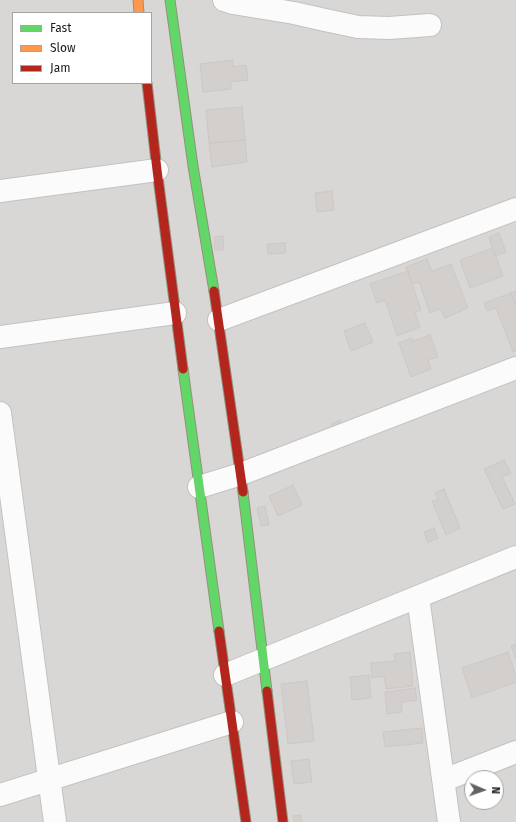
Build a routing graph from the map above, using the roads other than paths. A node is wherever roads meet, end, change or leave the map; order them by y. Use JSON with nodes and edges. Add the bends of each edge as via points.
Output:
{"nodes":[{"id":1,"x":138,"y":0,"type":"edge"},
{"id":2,"x":170,"y":0,"type":"edge"},
{"id":3,"x":224,"y":0,"type":"edge"},
{"id":4,"x":294,"y":6,"type":"edge"},
{"id":5,"x":140,"y":12,"type":"edge"},
{"id":6,"x":430,"y":25,"type":"dead end"},
{"id":7,"x":147,"y":84,"type":"edge"},
{"id":8,"x":157,"y":170,"type":"junction"},
{"id":9,"x":0,"y":191,"type":"edge"},
{"id":10,"x":516,"y":209,"type":"edge"},
{"id":11,"x":175,"y":313,"type":"junction"},
{"id":12,"x":219,"y":320,"type":"junction"},
{"id":13,"x":0,"y":337,"type":"edge"},
{"id":14,"x":516,"y":368,"type":"edge"},
{"id":15,"x":0,"y":413,"type":"edge"},
{"id":16,"x":242,"y":474,"type":"junction"},
{"id":17,"x":4,"y":479,"type":"edge"},
{"id":18,"x":199,"y":487,"type":"junction"},
{"id":19,"x":516,"y":557,"type":"edge"},
{"id":20,"x":418,"y":597,"type":"junction"},
{"id":21,"x":264,"y":659,"type":"junction"},
{"id":22,"x":225,"y":675,"type":"junction"},
{"id":23,"x":232,"y":722,"type":"junction"},
{"id":24,"x":516,"y":752,"type":"edge"},
{"id":25,"x":49,"y":780,"type":"junction"},
{"id":26,"x":444,"y":780,"type":"junction"},
{"id":27,"x":0,"y":795,"type":"edge"},
{"id":28,"x":55,"y":822,"type":"edge"},
{"id":29,"x":246,"y":822,"type":"edge"},
{"id":30,"x":284,"y":822,"type":"edge"},
{"id":31,"x":450,"y":822,"type":"edge"}],
"edges":[{"from":1,"to":5,"type":"main road"},
{"from":2,"to":12,"type":"main road","via":[[193,166]]},
{"from":3,"to":4,"type":"street","via":[[233,3]]},
{"from":4,"to":6,"type":"street","via":[[326,20],[358,27]]},
{"from":7,"to":8,"type":"main road"},
{"from":8,"to":9,"type":"street"},
{"from":8,"to":11,"type":"main road"},
{"from":10,"to":12,"type":"street"},
{"from":11,"to":13,"type":"street"},
{"from":11,"to":18,"type":"main road"},
{"from":12,"to":16,"type":"main road"},
{"from":14,"to":16,"type":"street"},
{"from":15,"to":17,"type":"street"},
{"from":16,"to":18,"type":"street"},
{"from":16,"to":21,"type":"main road"},
{"from":17,"to":25,"type":"street"},
{"from":18,"to":22,"type":"main road"},
{"from":19,"to":20,"type":"street"},
{"from":20,"to":21,"type":"street"},
{"from":20,"to":26,"type":"street"},
{"from":21,"to":22,"type":"street"},
{"from":21,"to":30,"type":"main road"},
{"from":22,"to":23,"type":"main road"},
{"from":23,"to":25,"type":"street"},
{"from":23,"to":29,"type":"main road"},
{"from":24,"to":26,"type":"street"},
{"from":25,"to":27,"type":"street"},
{"from":25,"to":28,"type":"street"},
{"from":26,"to":31,"type":"street"}]}
